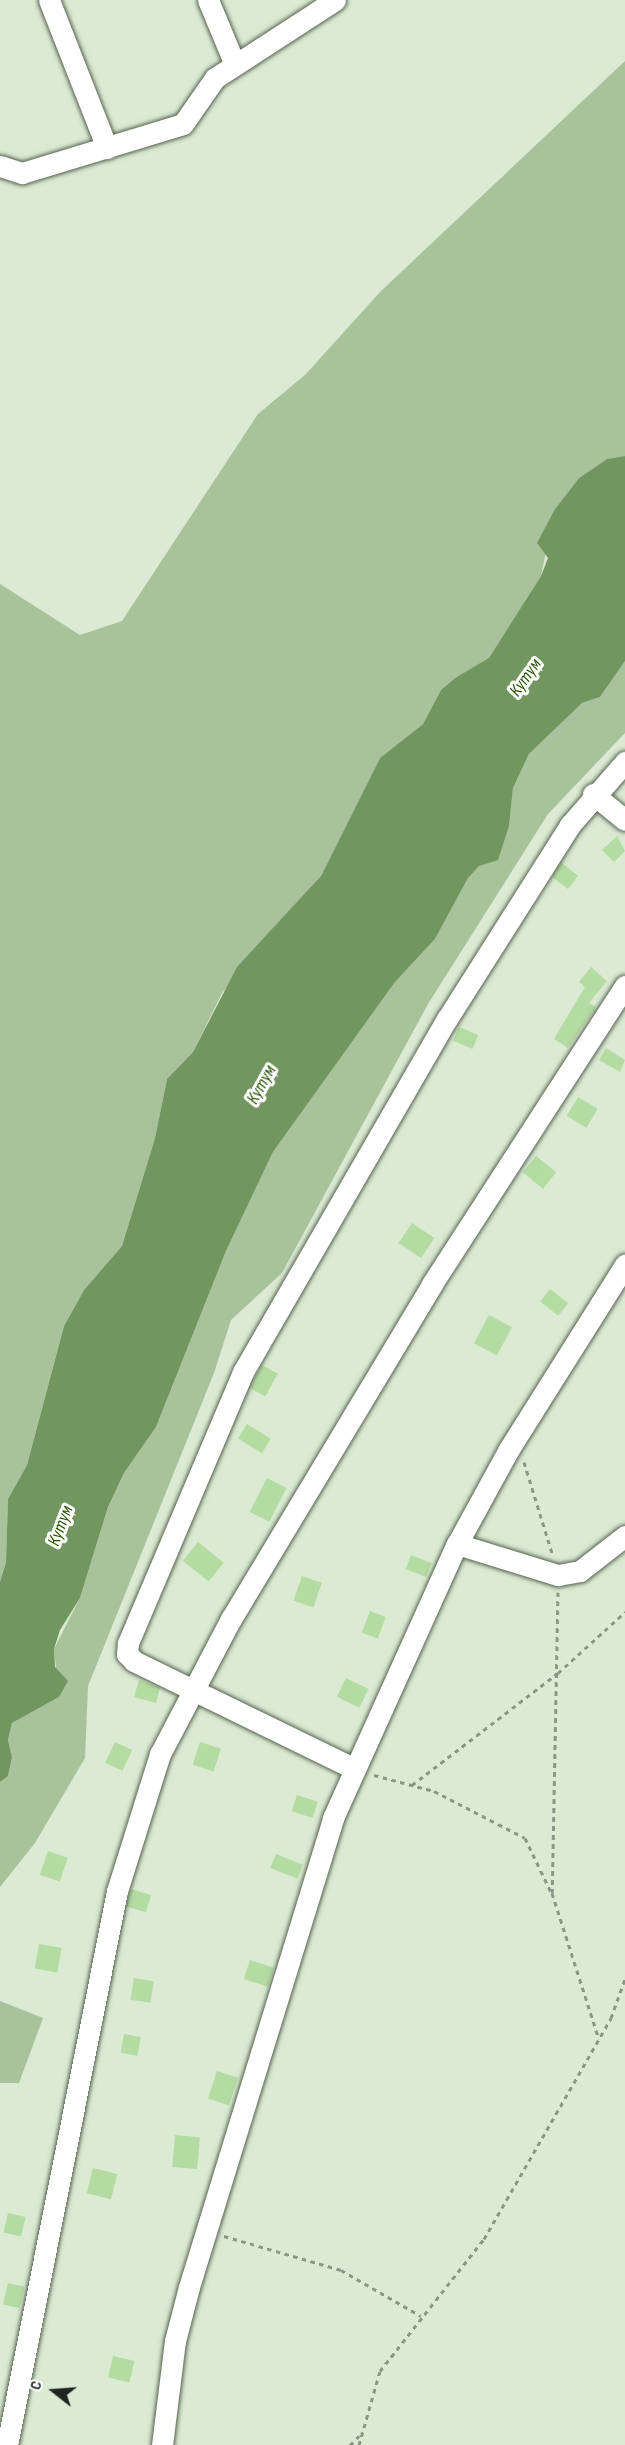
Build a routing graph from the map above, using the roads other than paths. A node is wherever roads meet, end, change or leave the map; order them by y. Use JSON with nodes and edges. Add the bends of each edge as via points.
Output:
{"nodes":[{"id":1,"x":49,"y":0,"type":"edge"},
{"id":2,"x":208,"y":0,"type":"edge"},
{"id":3,"x":335,"y":0,"type":"edge"},
{"id":4,"x":235,"y":65,"type":"junction"},
{"id":5,"x":107,"y":148,"type":"junction"},
{"id":6,"x":0,"y":166,"type":"edge"},
{"id":7,"x":625,"y":762,"type":"edge"},
{"id":8,"x":593,"y":794,"type":"junction"},
{"id":9,"x":625,"y":820,"type":"edge"},
{"id":10,"x":625,"y":986,"type":"edge"},
{"id":11,"x":625,"y":1265,"type":"edge"},
{"id":12,"x":625,"y":1536,"type":"edge"},
{"id":13,"x":457,"y":1544,"type":"junction"},
{"id":14,"x":197,"y":1690,"type":"junction"},
{"id":15,"x":355,"y":1769,"type":"junction"},
{"id":16,"x":7,"y":2445,"type":"edge"},
{"id":17,"x":162,"y":2445,"type":"edge"}],
"edges":[{"from":1,"to":5,"type":"street"},
{"from":2,"to":4,"type":"street"},
{"from":3,"to":4,"type":"street"},
{"from":4,"to":5,"type":"street","via":[[215,78],[183,124]]},
{"from":5,"to":6,"type":"street","via":[[22,173]]},
{"from":7,"to":8,"type":"street"},
{"from":8,"to":9,"type":"street"},
{"from":8,"to":14,"type":"street","via":[[447,1019],[243,1372],[128,1643],[127,1654],[134,1661]]},
{"from":10,"to":14,"type":"street","via":[[432,1284],[231,1619]]},
{"from":11,"to":13,"type":"street","via":[[509,1449]]},
{"from":12,"to":13,"type":"street","via":[[580,1571],[558,1575]]},
{"from":13,"to":15,"type":"street"},
{"from":14,"to":15,"type":"street"},
{"from":14,"to":16,"type":"street","via":[[159,1754],[117,1891]]},
{"from":15,"to":17,"type":"street","via":[[333,1818],[205,2231],[175,2342]]}]}
